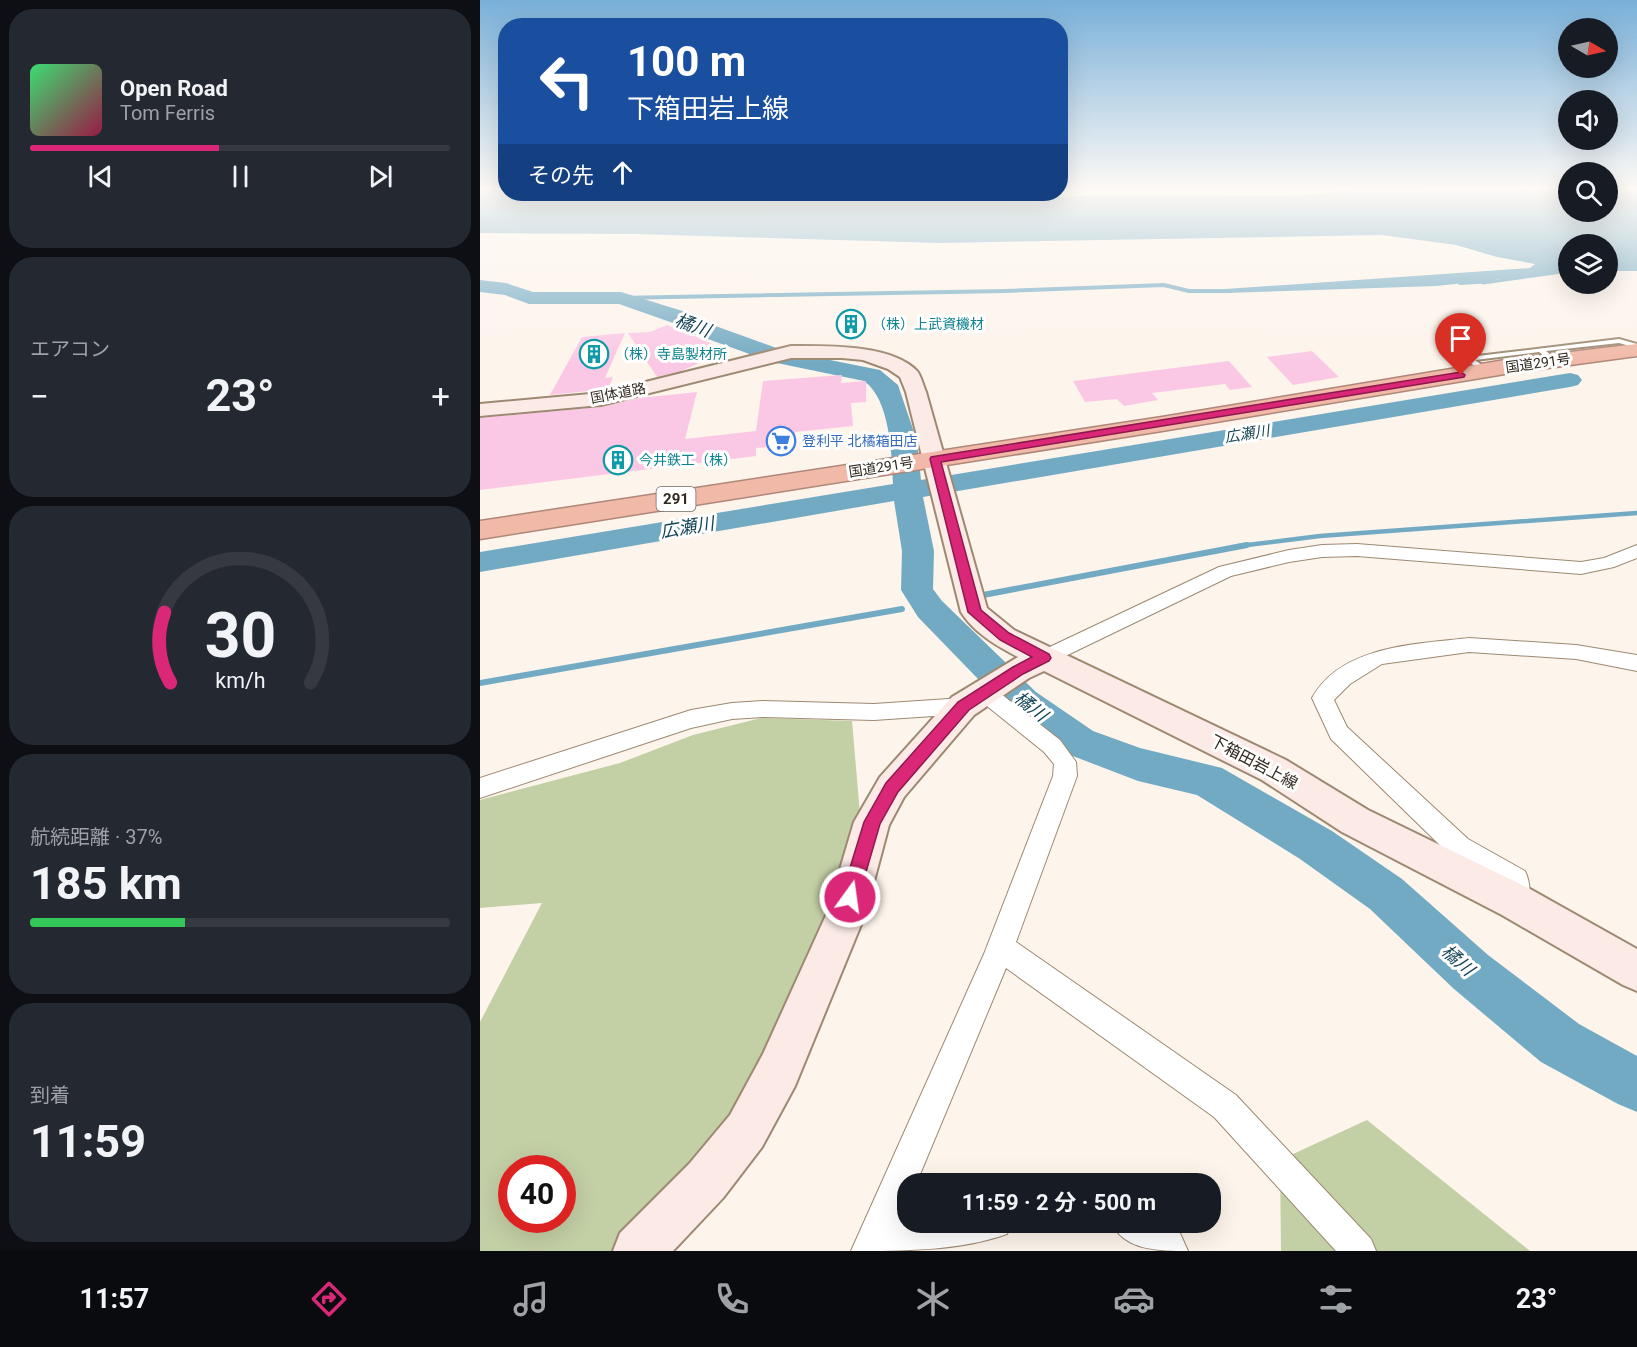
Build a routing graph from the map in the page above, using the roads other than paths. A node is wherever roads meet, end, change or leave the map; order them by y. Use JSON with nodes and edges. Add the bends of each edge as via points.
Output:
{"nodes":[{"id":1,"x":1637,"y":348,"type":"edge"},
{"id":2,"x":480,"y":410,"type":"edge"},
{"id":3,"x":934,"y":473,"type":"junction"},
{"id":4,"x":480,"y":530,"type":"edge"},
{"id":5,"x":1637,"y":551,"type":"edge"},
{"id":6,"x":1637,"y":663,"type":"edge"},
{"id":7,"x":1000,"y":683,"type":"junction"},
{"id":8,"x":480,"y":788,"type":"edge"},
{"id":9,"x":1516,"y":902,"type":"junction"},
{"id":10,"x":1000,"y":947,"type":"junction"},
{"id":11,"x":1637,"y":971,"type":"edge"},
{"id":12,"x":938,"y":1233,"type":"edge"},
{"id":13,"x":1148,"y":1233,"type":"edge"},
{"id":14,"x":871,"y":1246,"type":"edge"},
{"id":15,"x":638,"y":1251,"type":"edge"},
{"id":16,"x":1171,"y":1251,"type":"edge"},
{"id":17,"x":1359,"y":1251,"type":"edge"}],
"edges":[{"from":1,"to":3,"type":"highway","name":"国道291号","number":"291","via":[[1548,355],[1484,371]]},
{"from":2,"to":3,"type":"street","name":"国体道路","via":[[601,399],[790,352],[866,355],[909,374]]},
{"from":3,"to":4,"type":"highway","name":"国道291号","number":"291","via":[[871,468]]},
{"from":3,"to":7,"type":"street","name":"下箱田岩上線","via":[[971,599],[1004,637]]},
{"from":5,"to":7,"type":"street","via":[[1608,563],[1581,568],[1357,550],[1289,556],[1225,571]]},
{"from":6,"to":9,"type":"street","via":[[1576,652],[1469,645],[1403,652],[1377,658],[1343,678],[1323,698],[1339,733],[1459,847],[1516,879]]},
{"from":7,"to":8,"type":"street","via":[[874,712],[763,709],[691,719]]},
{"from":7,"to":9,"type":"street","name":"下箱田岩上線","via":[[1274,770],[1355,821]]},
{"from":7,"to":10,"type":"street","via":[[1065,762],[1065,776]]},
{"from":7,"to":15,"type":"street","via":[[892,788],[872,822],[846,915],[778,1070],[746,1131],[706,1181]]},
{"from":9,"to":11,"type":"street","name":"下箱田岩上線"},
{"from":10,"to":14,"type":"street"},
{"from":10,"to":17,"type":"street","via":[[1225,1106]]},
{"from":12,"to":14,"type":"street"},
{"from":13,"to":16,"type":"street","via":[[1167,1243]]}]}
